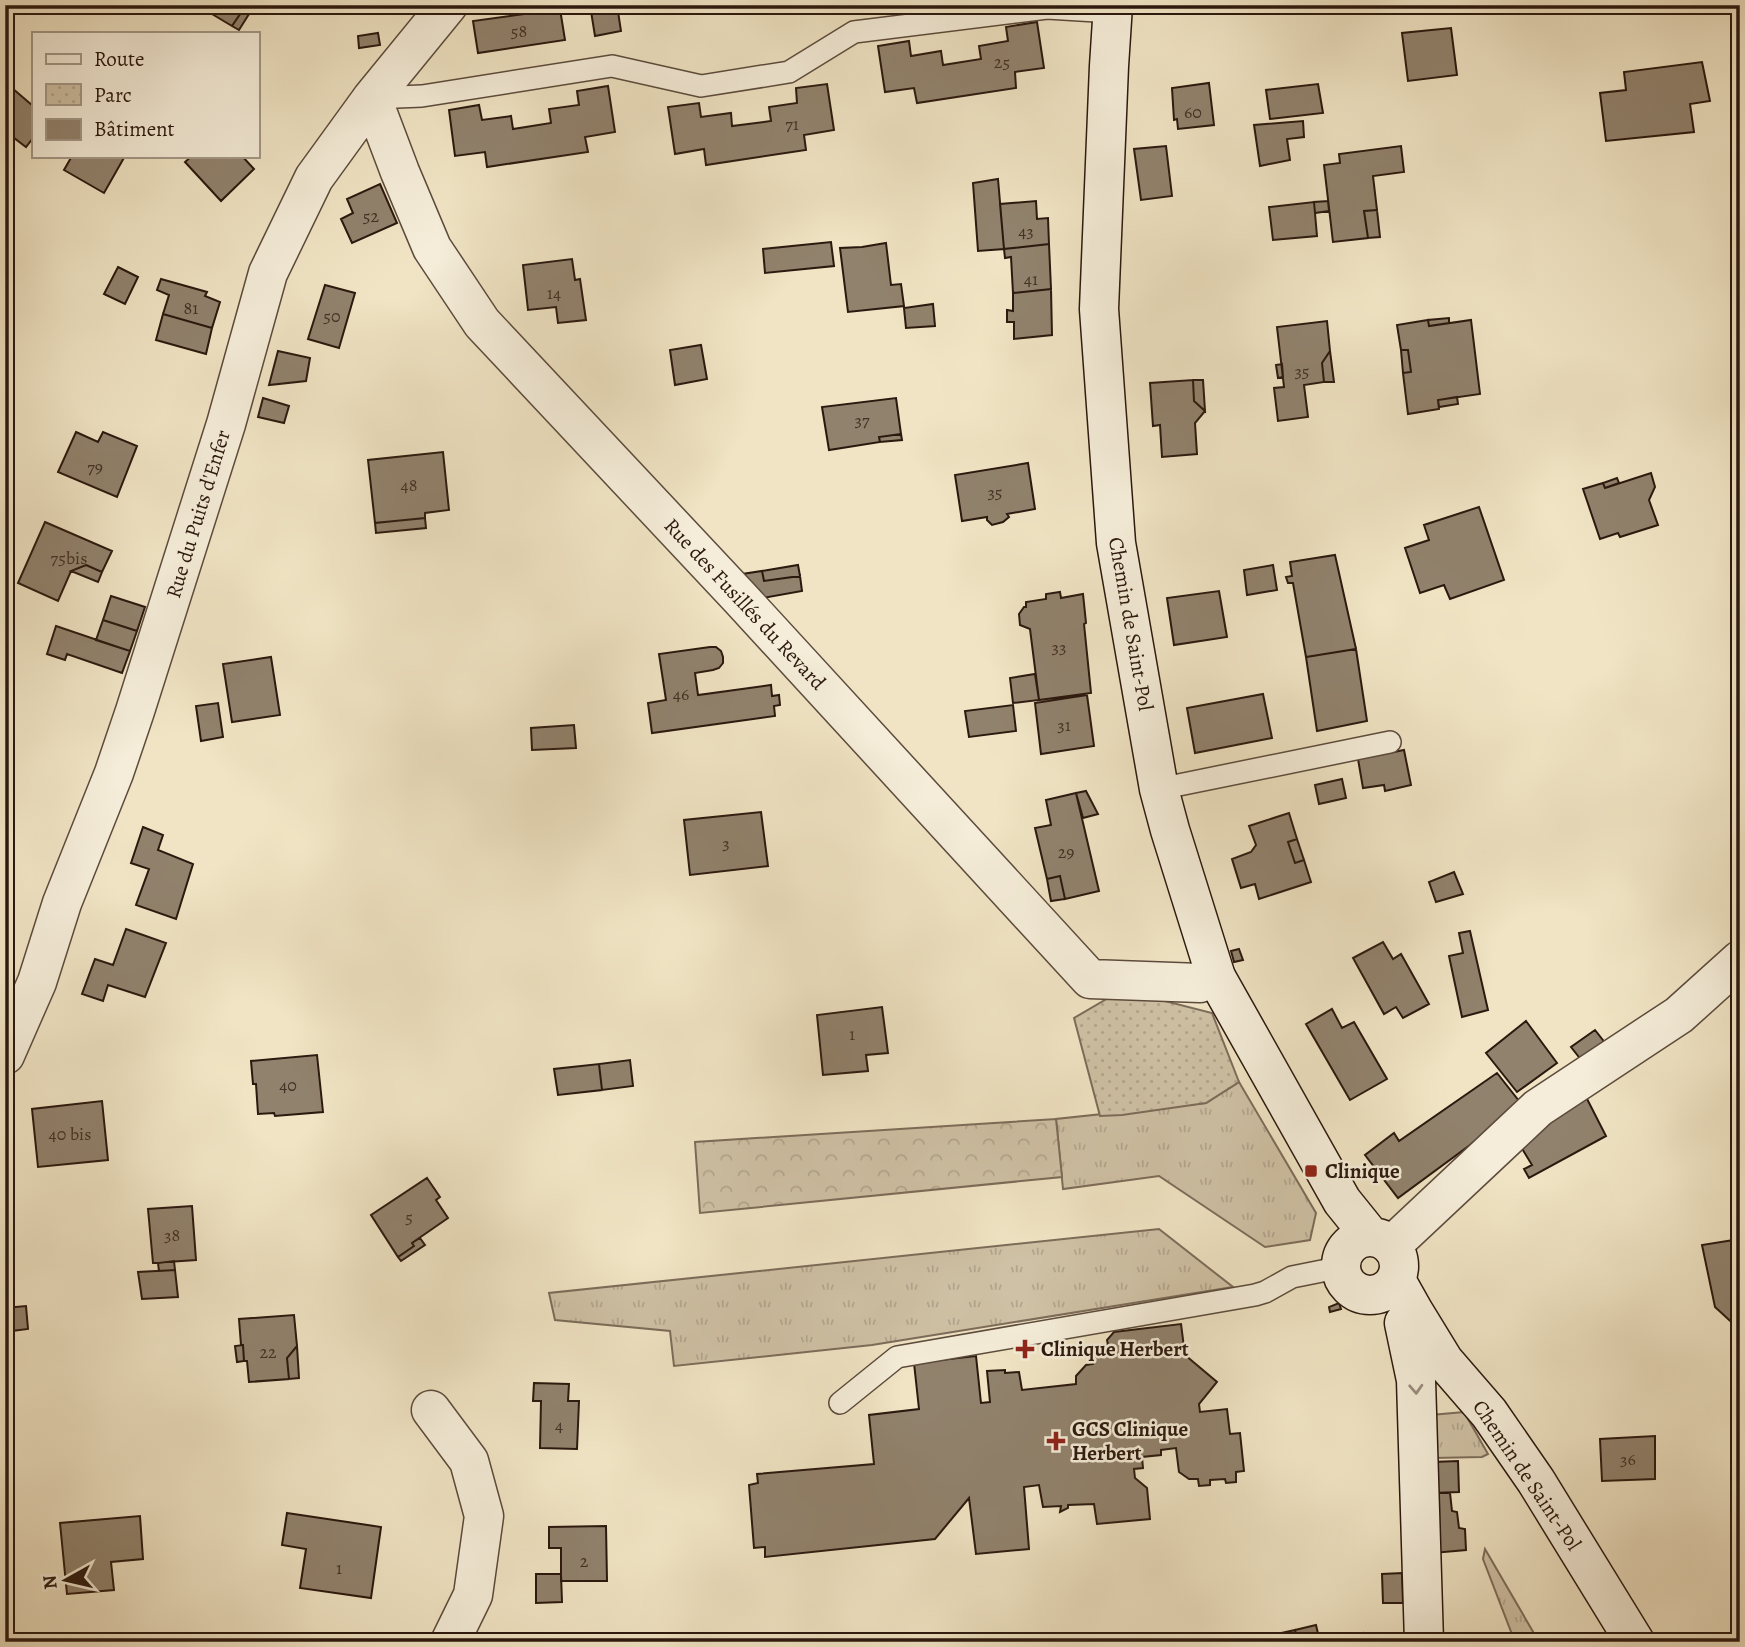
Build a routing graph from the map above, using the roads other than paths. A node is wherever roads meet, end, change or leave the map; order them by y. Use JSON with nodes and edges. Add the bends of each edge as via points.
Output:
{"nodes":[{"id":1,"x":448,"y":5,"type":"edge"},
{"id":2,"x":1113,"y":9,"type":"edge"},
{"id":3,"x":372,"y":98,"type":"junction"},
{"id":4,"x":1390,"y":742,"type":"dead end"},
{"id":5,"x":1159,"y":789,"type":"junction"},
{"id":6,"x":1740,"y":960,"type":"edge"},
{"id":7,"x":1216,"y":977,"type":"junction"},
{"id":8,"x":37,"y":982,"type":"junction"},
{"id":9,"x":5,"y":1005,"type":"edge"},
{"id":10,"x":5,"y":1055,"type":"edge"},
{"id":11,"x":1379,"y":1271,"type":"junction"},
{"id":12,"x":840,"y":1403,"type":"dead end"},
{"id":13,"x":431,"y":1410,"type":"dead end"},
{"id":14,"x":450,"y":1642,"type":"edge"},
{"id":15,"x":1424,"y":1642,"type":"edge"},
{"id":16,"x":1636,"y":1642,"type":"edge"}],
"edges":[{"from":1,"to":3,"type":"street","name":"Rue du Puits d'Enfer"},
{"from":2,"to":3,"type":"lane","via":[[1047,8],[854,32],[789,72],[701,86],[612,66],[422,96]]},
{"from":2,"to":5,"type":"street","name":"Chemin de Saint-Pol","via":[[1099,309],[1116,543]]},
{"from":3,"to":7,"type":"street","name":"Rue des Fusillés du Revard","via":[[432,248],[482,323],[1090,979],[1200,983]]},
{"from":3,"to":8,"type":"street","name":"Rue du Puits d'Enfer","via":[[314,178],[268,273],[223,435],[135,711]]},
{"from":4,"to":5,"type":"lane"},
{"from":5,"to":7,"type":"street","name":"Chemin de Saint-Pol"},
{"from":6,"to":11,"type":"street","via":[[1679,1014],[1538,1108]]},
{"from":7,"to":11,"type":"street","name":"Chemin de Saint-Pol"},
{"from":8,"to":9,"type":"street"},
{"from":8,"to":10,"type":"street","name":"Rue du Puits d'Enfer"},
{"from":11,"to":12,"type":"lane","via":[[1292,1277],[1265,1292],[897,1357]]},
{"from":11,"to":15,"type":"street","name":"Chemin de Saint-Pol","one_way":true,"via":[[1416,1380]]},
{"from":11,"to":16,"type":"street","name":"Chemin de Saint-Pol","via":[[1536,1480]]},
{"from":13,"to":14,"type":"street","via":[[470,1461],[484,1516],[473,1594]]}]}
